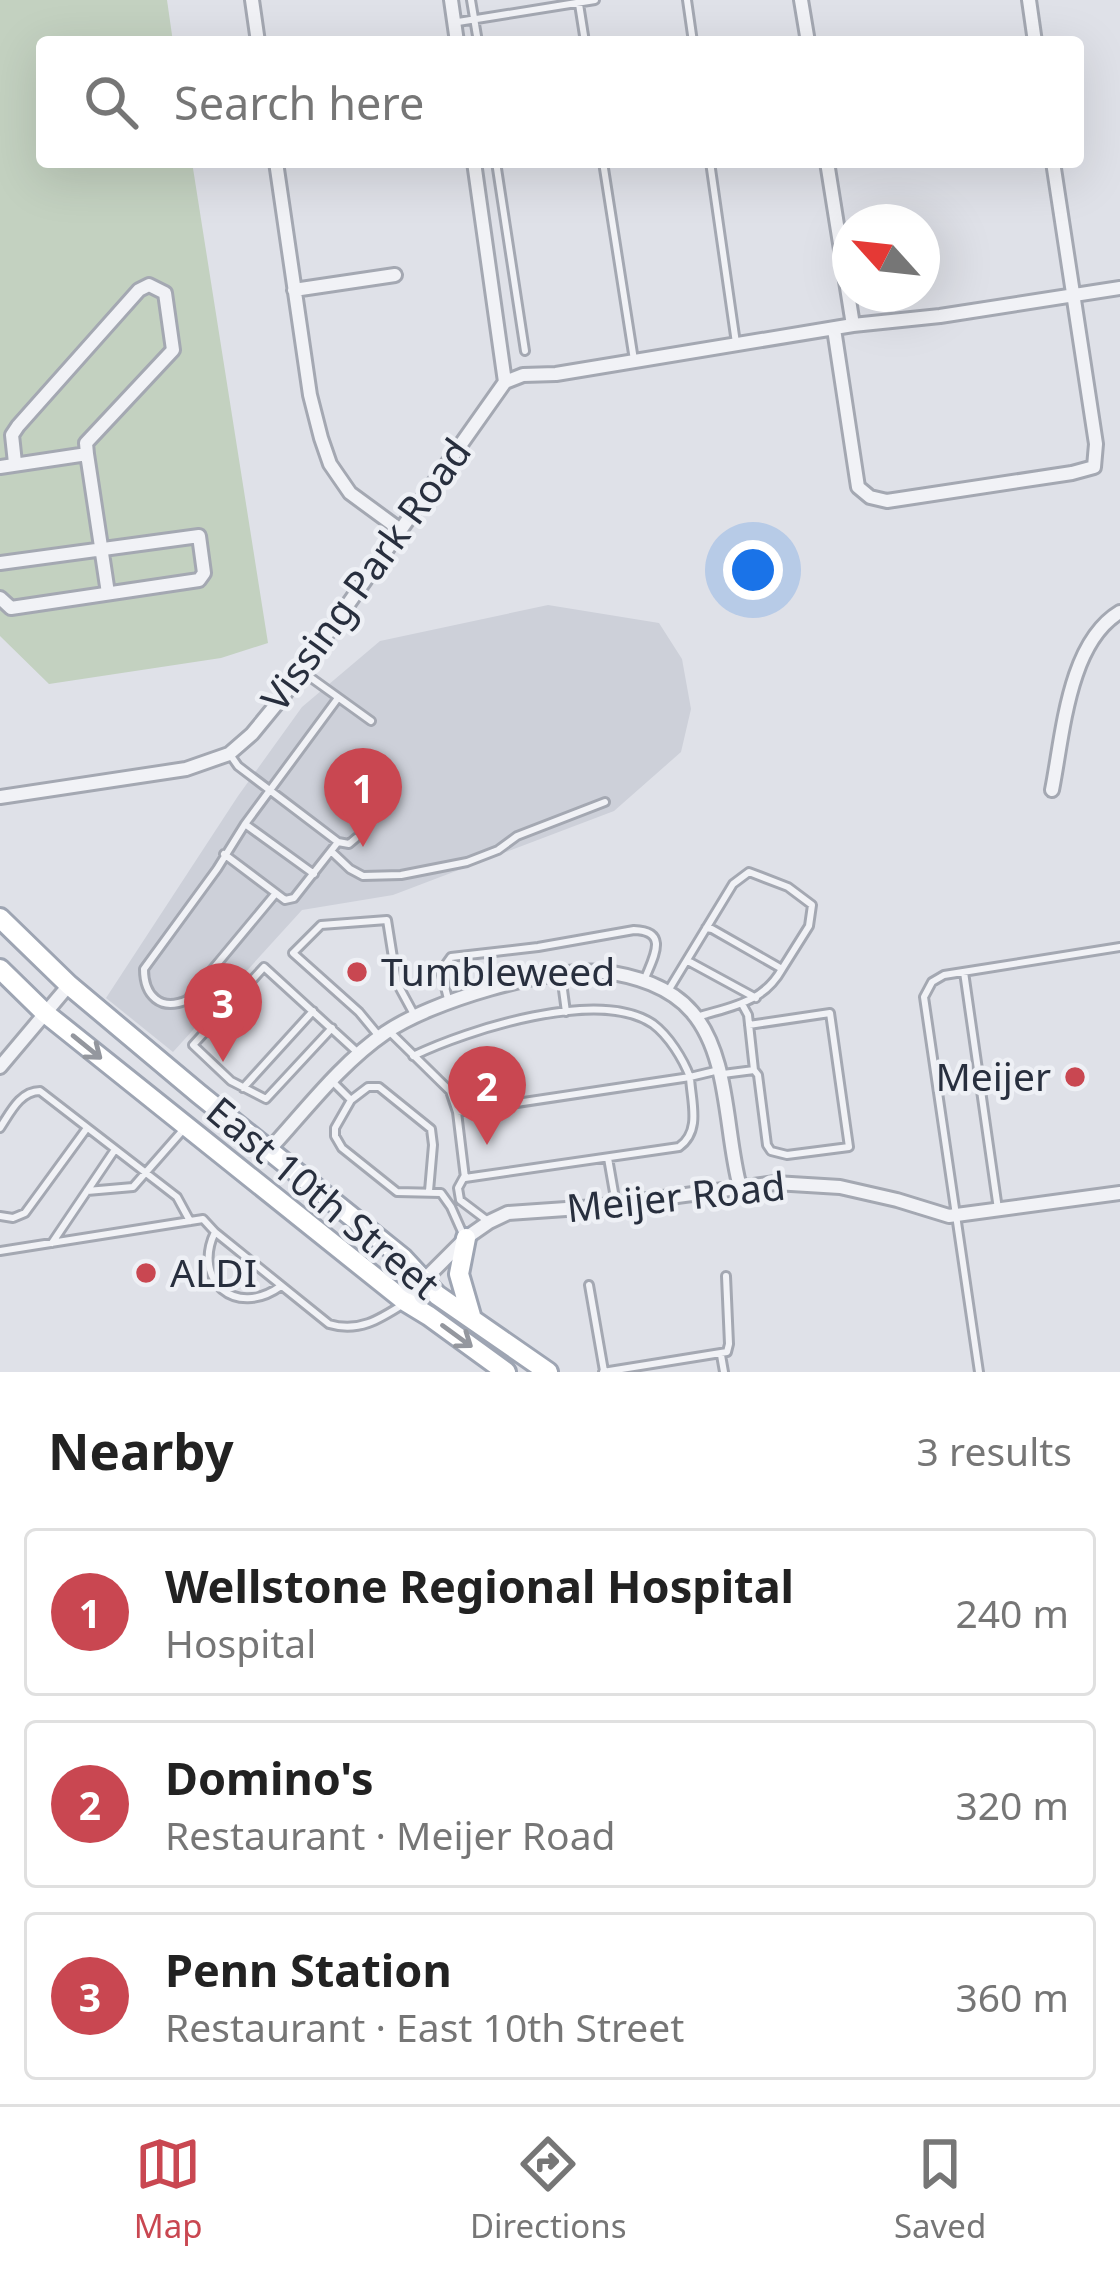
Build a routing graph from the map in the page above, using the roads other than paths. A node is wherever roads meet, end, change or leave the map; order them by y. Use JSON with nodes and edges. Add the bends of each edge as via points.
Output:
{"nodes":[{"id":1,"x":252,"y":0,"type":"edge"},
{"id":2,"x":451,"y":0,"type":"edge"},
{"id":3,"x":471,"y":0,"type":"edge"},
{"id":4,"x":595,"y":0,"type":"edge"},
{"id":5,"x":687,"y":0,"type":"edge"},
{"id":6,"x":801,"y":0,"type":"edge"},
{"id":7,"x":1029,"y":0,"type":"edge"},
{"id":8,"x":579,"y":1,"type":"edge"},
{"id":9,"x":474,"y":19,"type":"junction"},
{"id":10,"x":454,"y":22,"type":"junction"},
{"id":11,"x":257,"y":36,"type":"edge"},
{"id":12,"x":456,"y":36,"type":"edge"},
{"id":13,"x":477,"y":36,"type":"edge"},
{"id":14,"x":584,"y":36,"type":"edge"},
{"id":15,"x":692,"y":36,"type":"edge"},
{"id":16,"x":807,"y":36,"type":"edge"},
{"id":17,"x":1034,"y":36,"type":"edge"},
{"id":18,"x":276,"y":168,"type":"edge"},
{"id":19,"x":475,"y":168,"type":"edge"},
{"id":20,"x":497,"y":168,"type":"edge"},
{"id":21,"x":604,"y":168,"type":"edge"},
{"id":22,"x":711,"y":168,"type":"edge"},
{"id":23,"x":828,"y":168,"type":"edge"},
{"id":24,"x":1054,"y":168,"type":"edge"},
{"id":25,"x":395,"y":275,"type":"dead end"},
{"id":26,"x":1120,"y":289,"type":"edge"},
{"id":27,"x":294,"y":290,"type":"junction"},
{"id":28,"x":1076,"y":297,"type":"junction"},
{"id":29,"x":854,"y":326,"type":"junction"},
{"id":30,"x":834,"y":329,"type":"junction"},
{"id":31,"x":737,"y":346,"type":"junction"},
{"id":32,"x":525,"y":351,"type":"dead end"},
{"id":33,"x":634,"y":362,"type":"junction"},
{"id":34,"x":505,"y":382,"type":"junction"},
{"id":35,"x":87,"y":454,"type":"junction"},
{"id":36,"x":15,"y":463,"type":"junction"},
{"id":37,"x":0,"y":467,"type":"edge"},
{"id":38,"x":399,"y":530,"type":"junction"},
{"id":39,"x":101,"y":549,"type":"junction"},
{"id":40,"x":0,"y":563,"type":"edge"},
{"id":41,"x":108,"y":592,"type":"junction"},
{"id":42,"x":0,"y":598,"type":"edge"},
{"id":43,"x":1120,"y":612,"type":"edge"},
{"id":44,"x":300,"y":670,"type":"junction"},
{"id":45,"x":338,"y":698,"type":"junction"},
{"id":46,"x":371,"y":721,"type":"dead end"},
{"id":47,"x":230,"y":754,"type":"junction"},
{"id":48,"x":1052,"y":790,"type":"dead end"},
{"id":49,"x":271,"y":792,"type":"junction"},
{"id":50,"x":0,"y":796,"type":"edge"},
{"id":51,"x":604,"y":802,"type":"dead end"},
{"id":52,"x":245,"y":824,"type":"junction"},
{"id":53,"x":356,"y":838,"type":"dead end"},
{"id":54,"x":338,"y":842,"type":"junction"},
{"id":55,"x":332,"y":852,"type":"junction"},
{"id":56,"x":224,"y":854,"type":"junction"},
{"id":57,"x":314,"y":874,"type":"junction"},
{"id":58,"x":276,"y":893,"type":"junction"},
{"id":59,"x":0,"y":918,"type":"edge"},
{"id":60,"x":706,"y":928,"type":"junction"},
{"id":61,"x":1120,"y":947,"type":"edge"},
{"id":62,"x":688,"y":961,"type":"junction"},
{"id":63,"x":0,"y":969,"type":"edge"},
{"id":64,"x":782,"y":969,"type":"junction"},
{"id":65,"x":964,"y":972,"type":"junction"},
{"id":66,"x":561,"y":975,"type":"junction"},
{"id":67,"x":644,"y":981,"type":"junction"},
{"id":68,"x":69,"y":985,"type":"junction"},
{"id":69,"x":668,"y":992,"type":"junction"},
{"id":70,"x":756,"y":998,"type":"junction"},
{"id":71,"x":449,"y":1003,"type":"junction"},
{"id":72,"x":742,"y":1004,"type":"junction"},
{"id":73,"x":313,"y":1012,"type":"junction"},
{"id":74,"x":566,"y":1012,"type":"junction"},
{"id":75,"x":45,"y":1013,"type":"junction"},
{"id":76,"x":696,"y":1017,"type":"junction"},
{"id":77,"x":416,"y":1018,"type":"junction"},
{"id":78,"x":749,"y":1025,"type":"junction"},
{"id":79,"x":332,"y":1028,"type":"junction"},
{"id":80,"x":385,"y":1034,"type":"junction"},
{"id":81,"x":360,"y":1054,"type":"junction"},
{"id":82,"x":413,"y":1056,"type":"junction"},
{"id":83,"x":0,"y":1067,"type":"edge"},
{"id":84,"x":754,"y":1070,"type":"junction"},
{"id":85,"x":719,"y":1072,"type":"junction"},
{"id":86,"x":690,"y":1077,"type":"junction"},
{"id":87,"x":332,"y":1081,"type":"junction"},
{"id":88,"x":243,"y":1088,"type":"junction"},
{"id":89,"x":350,"y":1100,"type":"junction"},
{"id":90,"x":457,"y":1112,"type":"junction"},
{"id":91,"x":185,"y":1127,"type":"junction"},
{"id":92,"x":0,"y":1128,"type":"edge"},
{"id":93,"x":87,"y":1128,"type":"junction"},
{"id":94,"x":115,"y":1150,"type":"junction"},
{"id":95,"x":268,"y":1150,"type":"junction"},
{"id":96,"x":608,"y":1158,"type":"junction"},
{"id":97,"x":147,"y":1173,"type":"junction"},
{"id":98,"x":464,"y":1177,"type":"junction"},
{"id":99,"x":740,"y":1187,"type":"junction"},
{"id":100,"x":429,"y":1191,"type":"junction"},
{"id":101,"x":87,"y":1192,"type":"junction"},
{"id":102,"x":458,"y":1192,"type":"junction"},
{"id":103,"x":441,"y":1193,"type":"junction"},
{"id":104,"x":1120,"y":1193,"type":"edge"},
{"id":105,"x":616,"y":1204,"type":"junction"},
{"id":106,"x":998,"y":1209,"type":"junction"},
{"id":107,"x":958,"y":1215,"type":"junction"},
{"id":108,"x":0,"y":1216,"type":"edge"},
{"id":109,"x":190,"y":1220,"type":"junction"},
{"id":110,"x":489,"y":1222,"type":"junction"},
{"id":111,"x":215,"y":1232,"type":"junction"},
{"id":112,"x":466,"y":1238,"type":"junction"},
{"id":113,"x":52,"y":1243,"type":"junction"},
{"id":114,"x":0,"y":1251,"type":"edge"},
{"id":115,"x":726,"y":1276,"type":"dead end"},
{"id":116,"x":423,"y":1281,"type":"junction"},
{"id":117,"x":589,"y":1285,"type":"dead end"},
{"id":118,"x":281,"y":1286,"type":"junction"},
{"id":119,"x":406,"y":1303,"type":"junction"},
{"id":120,"x":472,"y":1319,"type":"junction"},
{"id":121,"x":721,"y":1355,"type":"junction"},
{"id":122,"x":506,"y":1372,"type":"edge"},
{"id":123,"x":548,"y":1372,"type":"edge"},
{"id":124,"x":604,"y":1372,"type":"edge"},
{"id":125,"x":724,"y":1372,"type":"edge"},
{"id":126,"x":980,"y":1372,"type":"edge"}],
"edges":[{"from":1,"to":11,"type":"street"},
{"from":2,"to":10,"type":"street"},
{"from":3,"to":9,"type":"lane"},
{"from":4,"to":8,"type":"lane"},
{"from":5,"to":15,"type":"lane"},
{"from":6,"to":16,"type":"street"},
{"from":7,"to":17,"type":"street"},
{"from":8,"to":9,"type":"lane"},
{"from":8,"to":14,"type":"lane"},
{"from":9,"to":10,"type":"lane"},
{"from":9,"to":13,"type":"lane"},
{"from":10,"to":12,"type":"street"},
{"from":18,"to":27,"type":"street"},
{"from":19,"to":34,"type":"street"},
{"from":20,"to":32,"type":"lane"},
{"from":21,"to":33,"type":"lane"},
{"from":22,"to":31,"type":"lane"},
{"from":23,"to":29,"type":"street"},
{"from":24,"to":28,"type":"street"},
{"from":25,"to":27,"type":"street"},
{"from":26,"to":28,"type":"street"},
{"from":27,"to":38,"type":"street","via":[[330,464],[350,493]]},
{"from":28,"to":29,"type":"street"},
{"from":28,"to":30,"type":"street","via":[[1094,466],[887,501],[858,487]]},
{"from":29,"to":30,"type":"street"},
{"from":30,"to":31,"type":"street"},
{"from":31,"to":33,"type":"street"},
{"from":33,"to":34,"type":"street"},
{"from":34,"to":38,"type":"street","name":"Vissing Park Road"},
{"from":35,"to":36,"type":"street"},
{"from":35,"to":36,"type":"street","via":[[86,443],[173,350],[165,293],[149,286],[18,426]]},
{"from":35,"to":39,"type":"street"},
{"from":36,"to":37,"type":"street"},
{"from":38,"to":44,"type":"street","name":"Vissing Park Road"},
{"from":39,"to":40,"type":"street"},
{"from":39,"to":41,"type":"street"},
{"from":39,"to":41,"type":"street","via":[[199,536],[200,580]]},
{"from":41,"to":42,"type":"street","via":[[10,608]]},
{"from":43,"to":48,"type":"street","via":[[1090,641],[1073,685]]},
{"from":44,"to":45,"type":"lane"},
{"from":44,"to":47,"type":"street","name":"Vissing Park Road"},
{"from":45,"to":46,"type":"lane"},
{"from":45,"to":49,"type":"lane"},
{"from":47,"to":49,"type":"lane"},
{"from":47,"to":50,"type":"street","via":[[186,769]]},
{"from":49,"to":52,"type":"lane"},
{"from":49,"to":54,"type":"lane"},
{"from":51,"to":55,"type":"lane","via":[[467,862],[401,875],[363,876]]},
{"from":52,"to":56,"type":"lane"},
{"from":52,"to":57,"type":"lane"},
{"from":53,"to":54,"type":"lane"},
{"from":54,"to":55,"type":"lane"},
{"from":55,"to":57,"type":"lane"},
{"from":56,"to":58,"type":"lane"},
{"from":56,"to":58,"type":"lane","via":[[145,969],[151,996],[175,1006],[187,1000]]},
{"from":57,"to":58,"type":"lane","via":[[294,898]]},
{"from":59,"to":68,"type":"main road","name":"East 10th Street"},
{"from":60,"to":62,"type":"lane"},
{"from":60,"to":64,"type":"lane"},
{"from":60,"to":64,"type":"lane","via":[[749,872],[788,887],[812,905],[809,926]]},
{"from":61,"to":65,"type":"lane"},
{"from":62,"to":69,"type":"lane"},
{"from":62,"to":70,"type":"lane"},
{"from":63,"to":75,"type":"main road","name":"East 10th Street"},
{"from":64,"to":70,"type":"lane"},
{"from":65,"to":106,"type":"lane"},
{"from":65,"to":107,"type":"lane","via":[[932,982],[923,1004]]},
{"from":66,"to":67,"type":"street","via":[[599,971]]},
{"from":66,"to":71,"type":"street"},
{"from":66,"to":74,"type":"lane"},
{"from":67,"to":69,"type":"street"},
{"from":67,"to":71,"type":"lane","via":[[657,946],[648,931],[634,930],[451,957],[440,971]]},
{"from":68,"to":75,"type":"street"},
{"from":68,"to":95,"type":"main road","name":"East 10th Street"},
{"from":69,"to":76,"type":"street"},
{"from":70,"to":72,"type":"lane"},
{"from":71,"to":77,"type":"street"},
{"from":72,"to":76,"type":"lane"},
{"from":72,"to":78,"type":"lane"},
{"from":73,"to":79,"type":"lane"},
{"from":73,"to":88,"type":"lane"},
{"from":73,"to":88,"type":"lane","via":[[263,967],[193,1045]]},
{"from":74,"to":82,"type":"lane","via":[[514,1019]]},
{"from":74,"to":86,"type":"lane","via":[[618,1011],[654,1025]]},
{"from":75,"to":83,"type":"street"},
{"from":75,"to":91,"type":"main road","name":"East 10th Street","one_way":true},
{"from":76,"to":85,"type":"street"},
{"from":77,"to":80,"type":"street"},
{"from":77,"to":80,"type":"lane","via":[[397,983],[387,920],[321,925],[292,953]]},
{"from":78,"to":84,"type":"lane"},
{"from":78,"to":84,"type":"lane","via":[[830,1013],[849,1147],[771,1151]]},
{"from":79,"to":81,"type":"lane"},
{"from":79,"to":88,"type":"lane","via":[[266,1099]]},
{"from":80,"to":81,"type":"street"},
{"from":80,"to":82,"type":"lane"},
{"from":81,"to":87,"type":"street"},
{"from":82,"to":90,"type":"lane","via":[[450,1090]]},
{"from":84,"to":85,"type":"lane"},
{"from":85,"to":86,"type":"lane"},
{"from":85,"to":99,"type":"street"},
{"from":86,"to":90,"type":"lane"},
{"from":86,"to":96,"type":"lane","via":[[689,1140]]},
{"from":87,"to":89,"type":"lane"},
{"from":87,"to":95,"type":"street"},
{"from":89,"to":100,"type":"lane","via":[[335,1129],[342,1148],[402,1194]]},
{"from":89,"to":100,"type":"lane","via":[[379,1087],[431,1130]]},
{"from":90,"to":98,"type":"lane"},
{"from":91,"to":97,"type":"lane"},
{"from":91,"to":119,"type":"main road","name":"East 10th Street"},
{"from":92,"to":93,"type":"lane","via":[[31,1091]]},
{"from":93,"to":94,"type":"lane"},
{"from":93,"to":108,"type":"lane","via":[[26,1213]]},
{"from":94,"to":97,"type":"lane"},
{"from":94,"to":101,"type":"lane"},
{"from":95,"to":116,"type":"main road","name":"East 10th Street"},
{"from":96,"to":98,"type":"lane"},
{"from":96,"to":105,"type":"lane"},
{"from":97,"to":101,"type":"lane","via":[[133,1187]]},
{"from":97,"to":109,"type":"lane"},
{"from":98,"to":102,"type":"lane"},
{"from":99,"to":105,"type":"street","name":"Meijer Road"},
{"from":99,"to":107,"type":"street","name":"Meijer Road","via":[[840,1187]]},
{"from":100,"to":103,"type":"lane"},
{"from":101,"to":113,"type":"lane"},
{"from":102,"to":103,"type":"lane"},
{"from":102,"to":110,"type":"lane"},
{"from":103,"to":112,"type":"lane"},
{"from":104,"to":106,"type":"street","name":"Meijer Road"},
{"from":105,"to":110,"type":"street","name":"Meijer Road","via":[[508,1213]]},
{"from":106,"to":107,"type":"street","name":"Meijer Road"},
{"from":107,"to":126,"type":"lane"},
{"from":109,"to":111,"type":"lane","via":[[203,1219]]},
{"from":109,"to":113,"type":"lane"},
{"from":110,"to":112,"type":"street","name":"Meijer Road"},
{"from":111,"to":118,"type":"lane"},
{"from":111,"to":118,"type":"lane","via":[[208,1247],[220,1290],[254,1298]]},
{"from":112,"to":116,"type":"street","name":"Meijer Road"},
{"from":112,"to":120,"type":"main road","via":[[459,1274]]},
{"from":113,"to":114,"type":"lane"},
{"from":115,"to":121,"type":"lane","via":[[729,1344]]},
{"from":116,"to":119,"type":"street","name":"Meijer Road"},
{"from":116,"to":120,"type":"main road","name":"East 10th Street"},
{"from":117,"to":124,"type":"lane"},
{"from":118,"to":119,"type":"lane","via":[[340,1327],[364,1327]]},
{"from":119,"to":122,"type":"main road","name":"East 10th Street","one_way":true},
{"from":120,"to":123,"type":"main road","name":"East 10th Street"},
{"from":121,"to":124,"type":"lane"},
{"from":121,"to":125,"type":"lane"}]}
